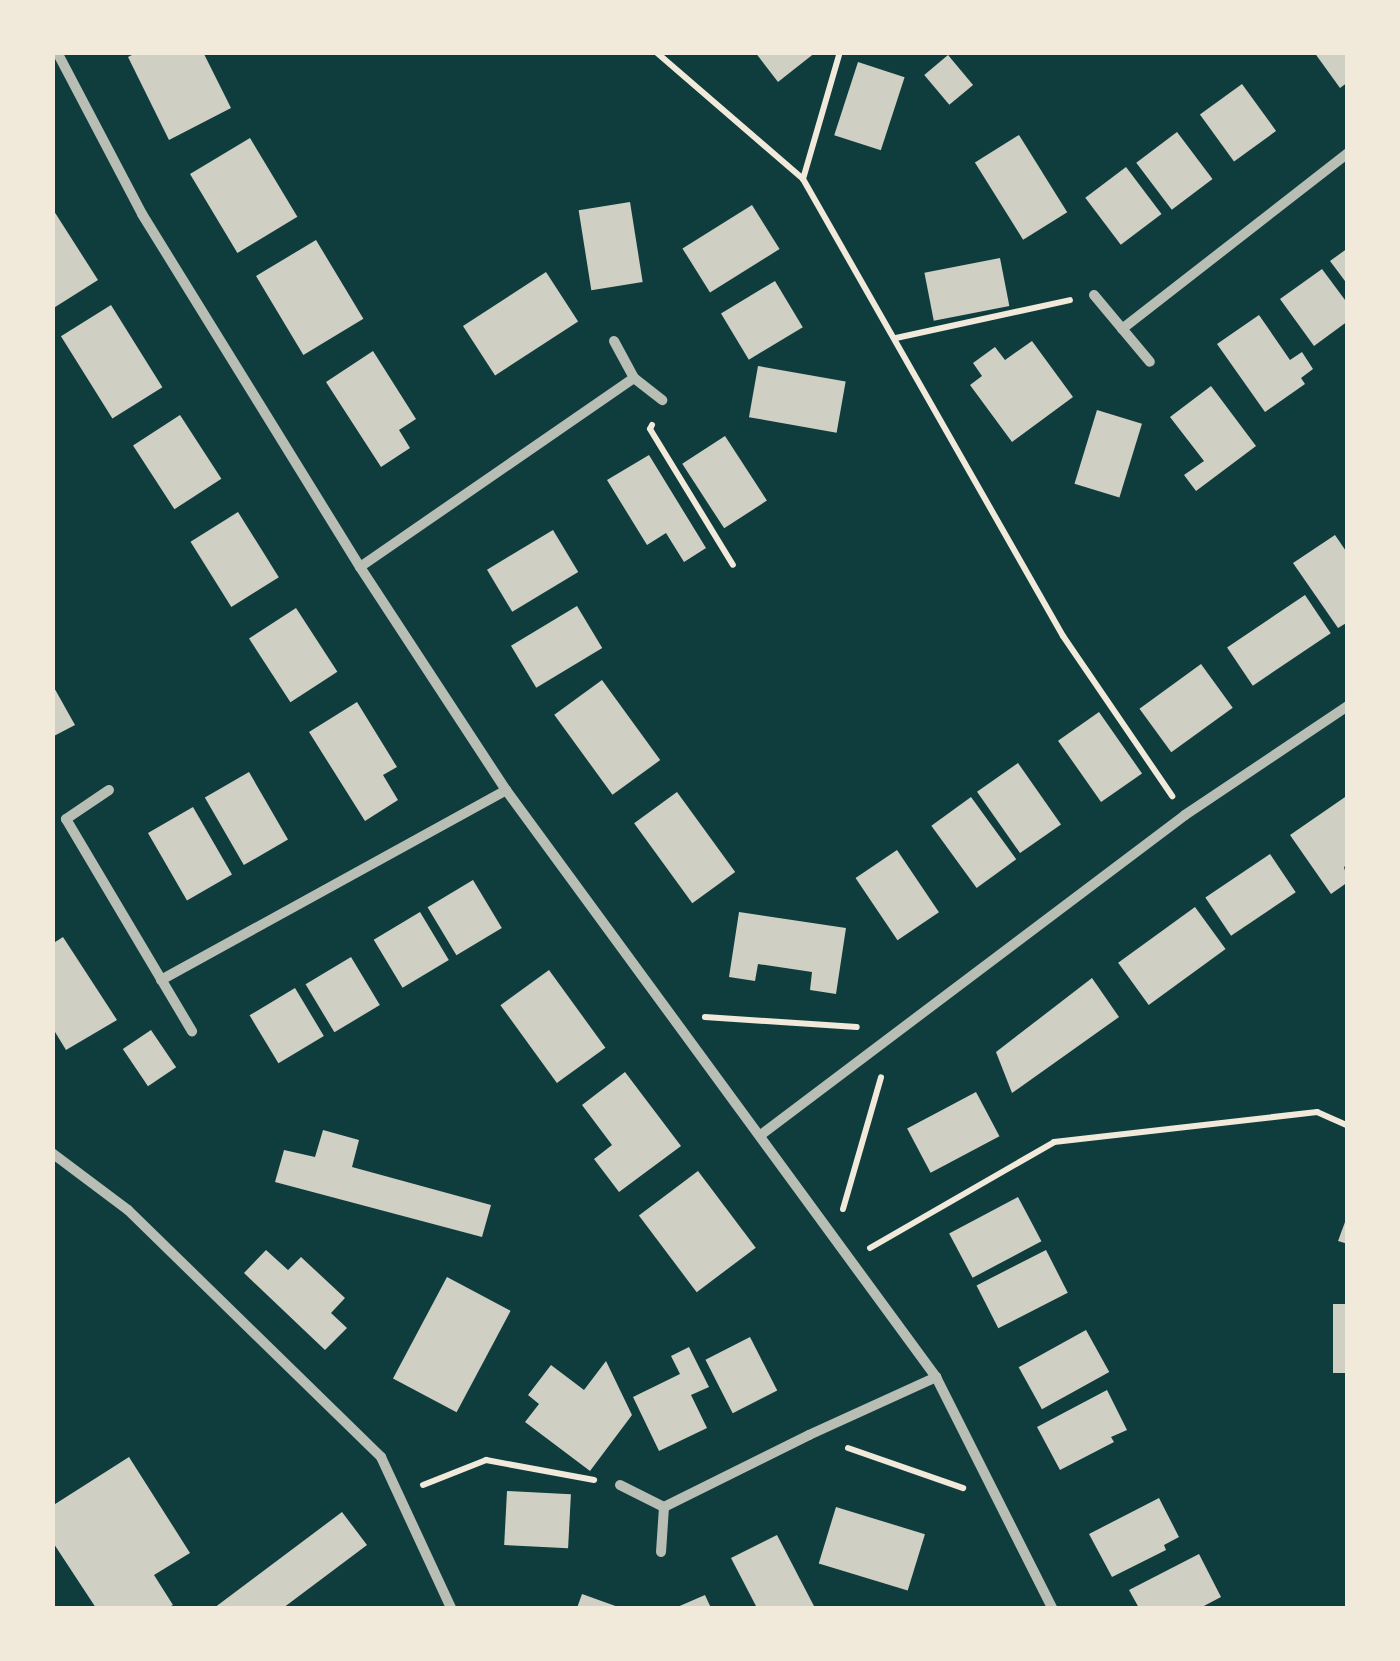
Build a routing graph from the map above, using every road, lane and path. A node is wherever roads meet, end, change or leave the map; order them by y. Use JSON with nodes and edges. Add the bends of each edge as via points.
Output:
{"nodes":[{"id":1,"x":57,"y":52,"type":"edge"},
{"id":2,"x":656,"y":52,"type":"edge"},
{"id":3,"x":840,"y":52,"type":"edge"},
{"id":4,"x":1348,"y":153,"type":"edge"},
{"id":5,"x":803,"y":179,"type":"junction"},
{"id":6,"x":1094,"y":295,"type":"joint"},
{"id":7,"x":1122,"y":329,"type":"junction"},
{"id":8,"x":896,"y":338,"type":"junction"},
{"id":9,"x":614,"y":341,"type":"dead end"},
{"id":10,"x":1150,"y":362,"type":"dead end"},
{"id":11,"x":634,"y":378,"type":"junction"},
{"id":12,"x":662,"y":400,"type":"joint"},
{"id":13,"x":733,"y":564,"type":"dead end"},
{"id":14,"x":360,"y":567,"type":"junction"},
{"id":15,"x":1348,"y":706,"type":"edge"},
{"id":16,"x":109,"y":790,"type":"dead end"},
{"id":17,"x":506,"y":790,"type":"junction"},
{"id":18,"x":1185,"y":815,"type":"junction"},
{"id":19,"x":161,"y":980,"type":"junction"},
{"id":20,"x":192,"y":1031,"type":"dead end"},
{"id":21,"x":1348,"y":1126,"type":"edge"},
{"id":22,"x":762,"y":1134,"type":"junction"},
{"id":23,"x":52,"y":1152,"type":"edge"},
{"id":24,"x":852,"y":1258,"type":"junction"},
{"id":25,"x":936,"y":1378,"type":"junction"},
{"id":26,"x":809,"y":1434,"type":"junction"},
{"id":27,"x":620,"y":1484,"type":"joint"},
{"id":28,"x":402,"y":1494,"type":"junction"},
{"id":29,"x":999,"y":1500,"type":"junction"},
{"id":30,"x":664,"y":1508,"type":"junction"},
{"id":31,"x":661,"y":1552,"type":"dead end"},
{"id":32,"x":451,"y":1608,"type":"edge"},
{"id":33,"x":1052,"y":1608,"type":"edge"}],
"edges":[{"from":1,"to":14,"type":"street","via":[[142,214]]},
{"from":2,"to":5,"type":"path"},
{"from":3,"to":5,"type":"path"},
{"from":4,"to":7,"type":"street"},
{"from":5,"to":8,"type":"path"},
{"from":6,"to":7,"type":"street"},
{"from":6,"to":8,"type":"path"},
{"from":7,"to":10,"type":"street"},
{"from":8,"to":18,"type":"path","via":[[1064,636]]},
{"from":9,"to":11,"type":"street"},
{"from":11,"to":12,"type":"street"},
{"from":11,"to":14,"type":"street"},
{"from":12,"to":13,"type":"path","via":[[650,429]]},
{"from":14,"to":17,"type":"street"},
{"from":15,"to":18,"type":"street"},
{"from":16,"to":19,"type":"street","via":[[66,819]]},
{"from":17,"to":19,"type":"street"},
{"from":17,"to":22,"type":"street"},
{"from":18,"to":22,"type":"street"},
{"from":19,"to":20,"type":"street"},
{"from":21,"to":24,"type":"path","via":[[1317,1112],[1054,1142]]},
{"from":22,"to":24,"type":"street"},
{"from":23,"to":28,"type":"street","via":[[128,1210],[381,1457]]},
{"from":24,"to":25,"type":"street"},
{"from":25,"to":26,"type":"street"},
{"from":25,"to":29,"type":"street"},
{"from":26,"to":29,"type":"path"},
{"from":26,"to":30,"type":"street"},
{"from":27,"to":28,"type":"path","via":[[486,1460]]},
{"from":27,"to":30,"type":"street"},
{"from":28,"to":32,"type":"street"},
{"from":29,"to":33,"type":"street"},
{"from":30,"to":31,"type":"street"}]}
